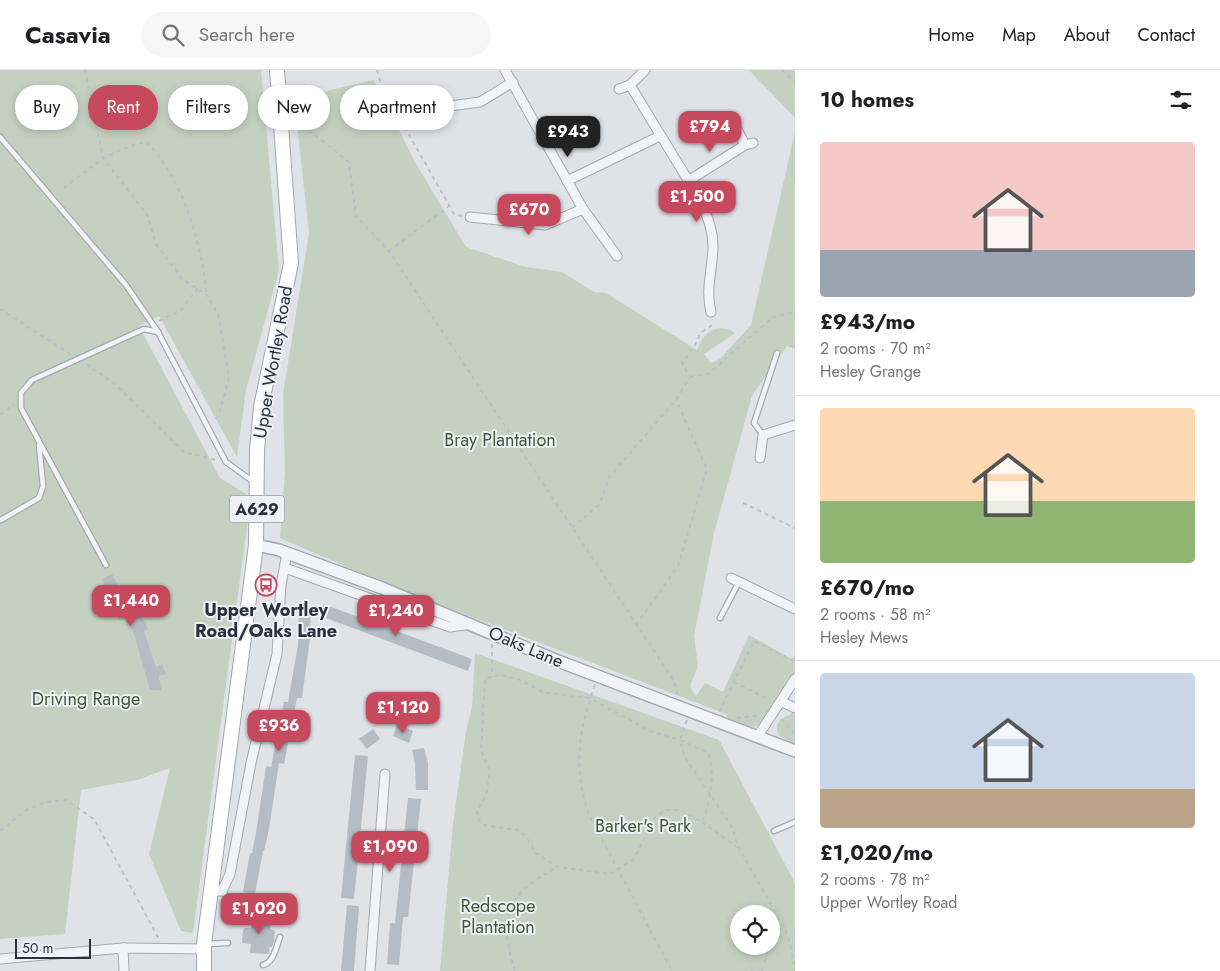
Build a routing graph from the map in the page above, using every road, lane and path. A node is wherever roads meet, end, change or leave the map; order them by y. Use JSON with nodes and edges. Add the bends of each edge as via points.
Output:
{"nodes":[{"id":1,"x":85,"y":70,"type":"edge"},
{"id":2,"x":277,"y":70,"type":"edge"},
{"id":3,"x":377,"y":70,"type":"edge"},
{"id":4,"x":505,"y":70,"type":"edge"},
{"id":5,"x":645,"y":70,"type":"edge"},
{"id":6,"x":782,"y":70,"type":"edge"},
{"id":7,"x":513,"y":82,"type":"junction"},
{"id":8,"x":795,"y":82,"type":"edge"},
{"id":9,"x":278,"y":85,"type":"edge"},
{"id":10,"x":630,"y":85,"type":"junction"},
{"id":11,"x":619,"y":89,"type":"dead end"},
{"id":12,"x":454,"y":105,"type":"edge"},
{"id":13,"x":282,"y":130,"type":"edge"},
{"id":14,"x":306,"y":130,"type":"edge"},
{"id":15,"x":738,"y":131,"type":"dead end"},
{"id":16,"x":660,"y":136,"type":"junction"},
{"id":17,"x":0,"y":137,"type":"edge"},
{"id":18,"x":103,"y":158,"type":"junction"},
{"id":19,"x":567,"y":180,"type":"junction"},
{"id":20,"x":688,"y":182,"type":"junction"},
{"id":21,"x":64,"y":188,"type":"dead end"},
{"id":22,"x":449,"y":206,"type":"junction"},
{"id":23,"x":583,"y":209,"type":"junction"},
{"id":24,"x":470,"y":217,"type":"joint"},
{"id":25,"x":389,"y":251,"type":"junction"},
{"id":26,"x":616,"y":256,"type":"dead end"},
{"id":27,"x":198,"y":288,"type":"junction"},
{"id":28,"x":207,"y":294,"type":"junction"},
{"id":29,"x":0,"y":309,"type":"edge"},
{"id":30,"x":711,"y":312,"type":"joint"},
{"id":31,"x":795,"y":312,"type":"edge"},
{"id":32,"x":152,"y":324,"type":"junction"},
{"id":33,"x":158,"y":332,"type":"junction"},
{"id":34,"x":777,"y":354,"type":"dead end"},
{"id":35,"x":80,"y":359,"type":"junction"},
{"id":36,"x":690,"y":377,"type":"junction"},
{"id":37,"x":19,"y":400,"type":"junction"},
{"id":38,"x":676,"y":400,"type":"junction"},
{"id":39,"x":0,"y":415,"type":"edge"},
{"id":40,"x":795,"y":425,"type":"edge"},
{"id":41,"x":210,"y":429,"type":"junction"},
{"id":42,"x":763,"y":436,"type":"junction"},
{"id":43,"x":39,"y":441,"type":"junction"},
{"id":44,"x":760,"y":458,"type":"dead end"},
{"id":45,"x":226,"y":462,"type":"junction"},
{"id":46,"x":257,"y":484,"type":"junction"},
{"id":47,"x":743,"y":503,"type":"dead end"},
{"id":48,"x":1,"y":520,"type":"edge"},
{"id":49,"x":572,"y":528,"type":"junction"},
{"id":50,"x":795,"y":528,"type":"edge"},
{"id":51,"x":256,"y":545,"type":"junction"},
{"id":52,"x":287,"y":553,"type":"junction"},
{"id":53,"x":106,"y":565,"type":"dead end"},
{"id":54,"x":285,"y":568,"type":"junction"},
{"id":55,"x":735,"y":580,"type":"joint"},
{"id":56,"x":795,"y":609,"type":"edge"},
{"id":57,"x":720,"y":618,"type":"dead end"},
{"id":58,"x":471,"y":624,"type":"junction"},
{"id":59,"x":636,"y":625,"type":"junction"},
{"id":60,"x":492,"y":633,"type":"junction"},
{"id":61,"x":795,"y":662,"type":"edge"},
{"id":62,"x":599,"y":676,"type":"junction"},
{"id":63,"x":492,"y":677,"type":"junction"},
{"id":64,"x":795,"y":679,"type":"edge"},
{"id":65,"x":734,"y":682,"type":"junction"},
{"id":66,"x":590,"y":698,"type":"junction"},
{"id":67,"x":780,"y":704,"type":"junction"},
{"id":68,"x":795,"y":708,"type":"edge"},
{"id":69,"x":686,"y":709,"type":"junction"},
{"id":70,"x":774,"y":714,"type":"junction"},
{"id":71,"x":736,"y":718,"type":"dead end"},
{"id":72,"x":715,"y":720,"type":"junction"},
{"id":73,"x":795,"y":734,"type":"edge"},
{"id":74,"x":758,"y":736,"type":"junction"},
{"id":75,"x":680,"y":740,"type":"junction"},
{"id":76,"x":795,"y":751,"type":"edge"},
{"id":77,"x":385,"y":774,"type":"dead end"},
{"id":78,"x":711,"y":795,"type":"junction"},
{"id":79,"x":702,"y":822,"type":"junction"},
{"id":80,"x":795,"y":822,"type":"edge"},
{"id":81,"x":0,"y":831,"type":"edge"},
{"id":82,"x":774,"y":831,"type":"dead end"},
{"id":83,"x":739,"y":848,"type":"junction"},
{"id":84,"x":558,"y":867,"type":"junction"},
{"id":85,"x":618,"y":869,"type":"junction"},
{"id":86,"x":216,"y":891,"type":"junction"},
{"id":87,"x":771,"y":905,"type":"edge"},
{"id":88,"x":250,"y":911,"type":"dead end"},
{"id":89,"x":780,"y":922,"type":"edge"},
{"id":90,"x":280,"y":937,"type":"dead end"},
{"id":91,"x":228,"y":943,"type":"dead end"},
{"id":92,"x":204,"y":946,"type":"junction"},
{"id":93,"x":123,"y":948,"type":"junction"},
{"id":94,"x":164,"y":948,"type":"junction"},
{"id":95,"x":766,"y":955,"type":"edge"},
{"id":96,"x":0,"y":959,"type":"edge"},
{"id":97,"x":263,"y":965,"type":"dead end"},
{"id":98,"x":124,"y":971,"type":"edge"},
{"id":99,"x":204,"y":971,"type":"edge"},
{"id":100,"x":370,"y":971,"type":"edge"},
{"id":101,"x":515,"y":971,"type":"edge"},
{"id":102,"x":672,"y":971,"type":"edge"},
{"id":103,"x":750,"y":971,"type":"edge"},
{"id":104,"x":762,"y":971,"type":"edge"},
{"id":105,"x":795,"y":971,"type":"edge"}],
"edges":[{"from":1,"to":18,"type":"path"},
{"from":2,"to":9,"type":"main road","name":"Upper Wortley Road","number":"A629"},
{"from":3,"to":22,"type":"path","via":[[382,88]]},
{"from":4,"to":7,"type":"street"},
{"from":5,"to":10,"type":"street"},
{"from":6,"to":8,"type":"path"},
{"from":7,"to":12,"type":"street","via":[[480,102]]},
{"from":7,"to":19,"type":"street"},
{"from":10,"to":11,"type":"street"},
{"from":10,"to":16,"type":"street"},
{"from":13,"to":46,"type":"main road","name":"Upper Wortley Road","number":"A629","via":[[291,263],[261,407]]},
{"from":14,"to":25,"type":"path","via":[[349,162],[356,216]]},
{"from":15,"to":20,"type":"street","via":[[749,144]]},
{"from":16,"to":19,"type":"street"},
{"from":16,"to":20,"type":"street"},
{"from":17,"to":32,"type":"lane","via":[[126,285]]},
{"from":18,"to":21,"type":"path"},
{"from":18,"to":27,"type":"path","via":[[148,216],[156,244],[182,279]]},
{"from":18,"to":28,"type":"path","via":[[129,145],[147,142],[161,158],[176,181],[189,216],[204,265]]},
{"from":19,"to":23,"type":"street"},
{"from":20,"to":30,"type":"street","via":[[702,203],[713,244],[708,292]]},
{"from":22,"to":24,"type":"path","via":[[454,214]]},
{"from":22,"to":25,"type":"path"},
{"from":23,"to":24,"type":"street","via":[[544,225]]},
{"from":23,"to":26,"type":"street"},
{"from":25,"to":49,"type":"path"},
{"from":27,"to":28,"type":"path"},
{"from":27,"to":32,"type":"path","via":[[181,310]]},
{"from":28,"to":41,"type":"path","via":[[218,314],[229,377],[220,411]]},
{"from":29,"to":35,"type":"path"},
{"from":30,"to":36,"type":"path","via":[[711,326],[700,333],[697,346],[689,351],[682,363]]},
{"from":31,"to":36,"type":"path","via":[[773,317],[708,374]]},
{"from":32,"to":33,"type":"lane"},
{"from":33,"to":35,"type":"lane","via":[[144,329]]},
{"from":33,"to":41,"type":"lane"},
{"from":34,"to":42,"type":"lane","via":[[754,423]]},
{"from":35,"to":37,"type":"lane","via":[[32,380],[20,393]]},
{"from":35,"to":45,"type":"path","via":[[115,384],[184,452]]},
{"from":36,"to":38,"type":"path"},
{"from":37,"to":39,"type":"path"},
{"from":37,"to":43,"type":"lane"},
{"from":38,"to":49,"type":"path","via":[[609,477],[600,504]]},
{"from":38,"to":59,"type":"path","via":[[707,469],[678,566]]},
{"from":40,"to":42,"type":"street"},
{"from":41,"to":45,"type":"lane"},
{"from":42,"to":44,"type":"street"},
{"from":43,"to":48,"type":"lane","via":[[43,486],[40,498]]},
{"from":43,"to":53,"type":"lane"},
{"from":45,"to":46,"type":"lane"},
{"from":46,"to":51,"type":"main road","name":"Upper Wortley Road","number":"A629"},
{"from":47,"to":50,"type":"path"},
{"from":49,"to":59,"type":"path"},
{"from":51,"to":52,"type":"street","name":"Oaks Lane"},
{"from":51,"to":86,"type":"main road","name":"Upper Wortley Road","number":"A629"},
{"from":52,"to":54,"type":"street","name":"Upper Wortley Road"},
{"from":52,"to":58,"type":"street","name":"Oaks Lane"},
{"from":54,"to":58,"type":"street","via":[[450,627]]},
{"from":54,"to":86,"type":"street","name":"Upper Wortley Road","via":[[277,654],[251,762],[230,874]]},
{"from":55,"to":56,"type":"street"},
{"from":55,"to":57,"type":"lane"},
{"from":58,"to":60,"type":"street","name":"Oaks Lane"},
{"from":59,"to":69,"type":"path","via":[[674,681]]},
{"from":60,"to":62,"type":"street","name":"Oaks Lane"},
{"from":60,"to":63,"type":"path"},
{"from":61,"to":65,"type":"path","via":[[754,641]]},
{"from":62,"to":66,"type":"path"},
{"from":62,"to":69,"type":"street","name":"Oaks Lane"},
{"from":63,"to":66,"type":"path","via":[[502,675],[518,679],[551,694]]},
{"from":63,"to":84,"type":"path","via":[[485,678],[481,751],[490,771],[486,796],[477,810],[478,819],[483,825],[526,834],[536,853]]},
{"from":64,"to":67,"type":"street"},
{"from":65,"to":67,"type":"path"},
{"from":65,"to":72,"type":"path"},
{"from":66,"to":75,"type":"path","via":[[650,731]]},
{"from":66,"to":85,"type":"path","via":[[578,761],[580,790],[589,815]]},
{"from":67,"to":68,"type":"street"},
{"from":67,"to":70,"type":"street"},
{"from":69,"to":72,"type":"street","name":"Oaks Lane"},
{"from":69,"to":75,"type":"path"},
{"from":70,"to":71,"type":"path"},
{"from":70,"to":73,"type":"path"},
{"from":70,"to":74,"type":"street"},
{"from":72,"to":74,"type":"street","name":"Oaks Lane"},
{"from":74,"to":76,"type":"street","name":"Oaks Lane"},
{"from":75,"to":78,"type":"path","via":[[684,756]]},
{"from":75,"to":78,"type":"path","via":[[708,753]]},
{"from":77,"to":100,"type":"street"},
{"from":78,"to":79,"type":"path"},
{"from":78,"to":83,"type":"path","via":[[732,828]]},
{"from":79,"to":83,"type":"path"},
{"from":79,"to":85,"type":"path","via":[[680,810],[666,810],[655,817],[634,859]]},
{"from":80,"to":82,"type":"lane"},
{"from":81,"to":94,"type":"path","via":[[26,810],[46,802],[66,800],[94,819]]},
{"from":83,"to":87,"type":"path"},
{"from":84,"to":85,"type":"path","via":[[610,874]]},
{"from":84,"to":101,"type":"path","via":[[540,876],[520,893],[507,916],[507,945]]},
{"from":85,"to":102,"type":"path"},
{"from":86,"to":88,"type":"lane","via":[[235,907]]},
{"from":86,"to":92,"type":"main road","name":"Upper Wortley Road","number":"A629"},
{"from":89,"to":105,"type":"path","via":[[791,947]]},
{"from":90,"to":97,"type":"lane","via":[[273,956]]},
{"from":91,"to":92,"type":"lane"},
{"from":92,"to":94,"type":"street"},
{"from":92,"to":99,"type":"main road","name":"Upper Wortley Road","number":"A629"},
{"from":93,"to":94,"type":"street"},
{"from":93,"to":96,"type":"street"},
{"from":93,"to":98,"type":"street"},
{"from":95,"to":104,"type":"path"},
{"from":103,"to":104,"type":"path"}]}
